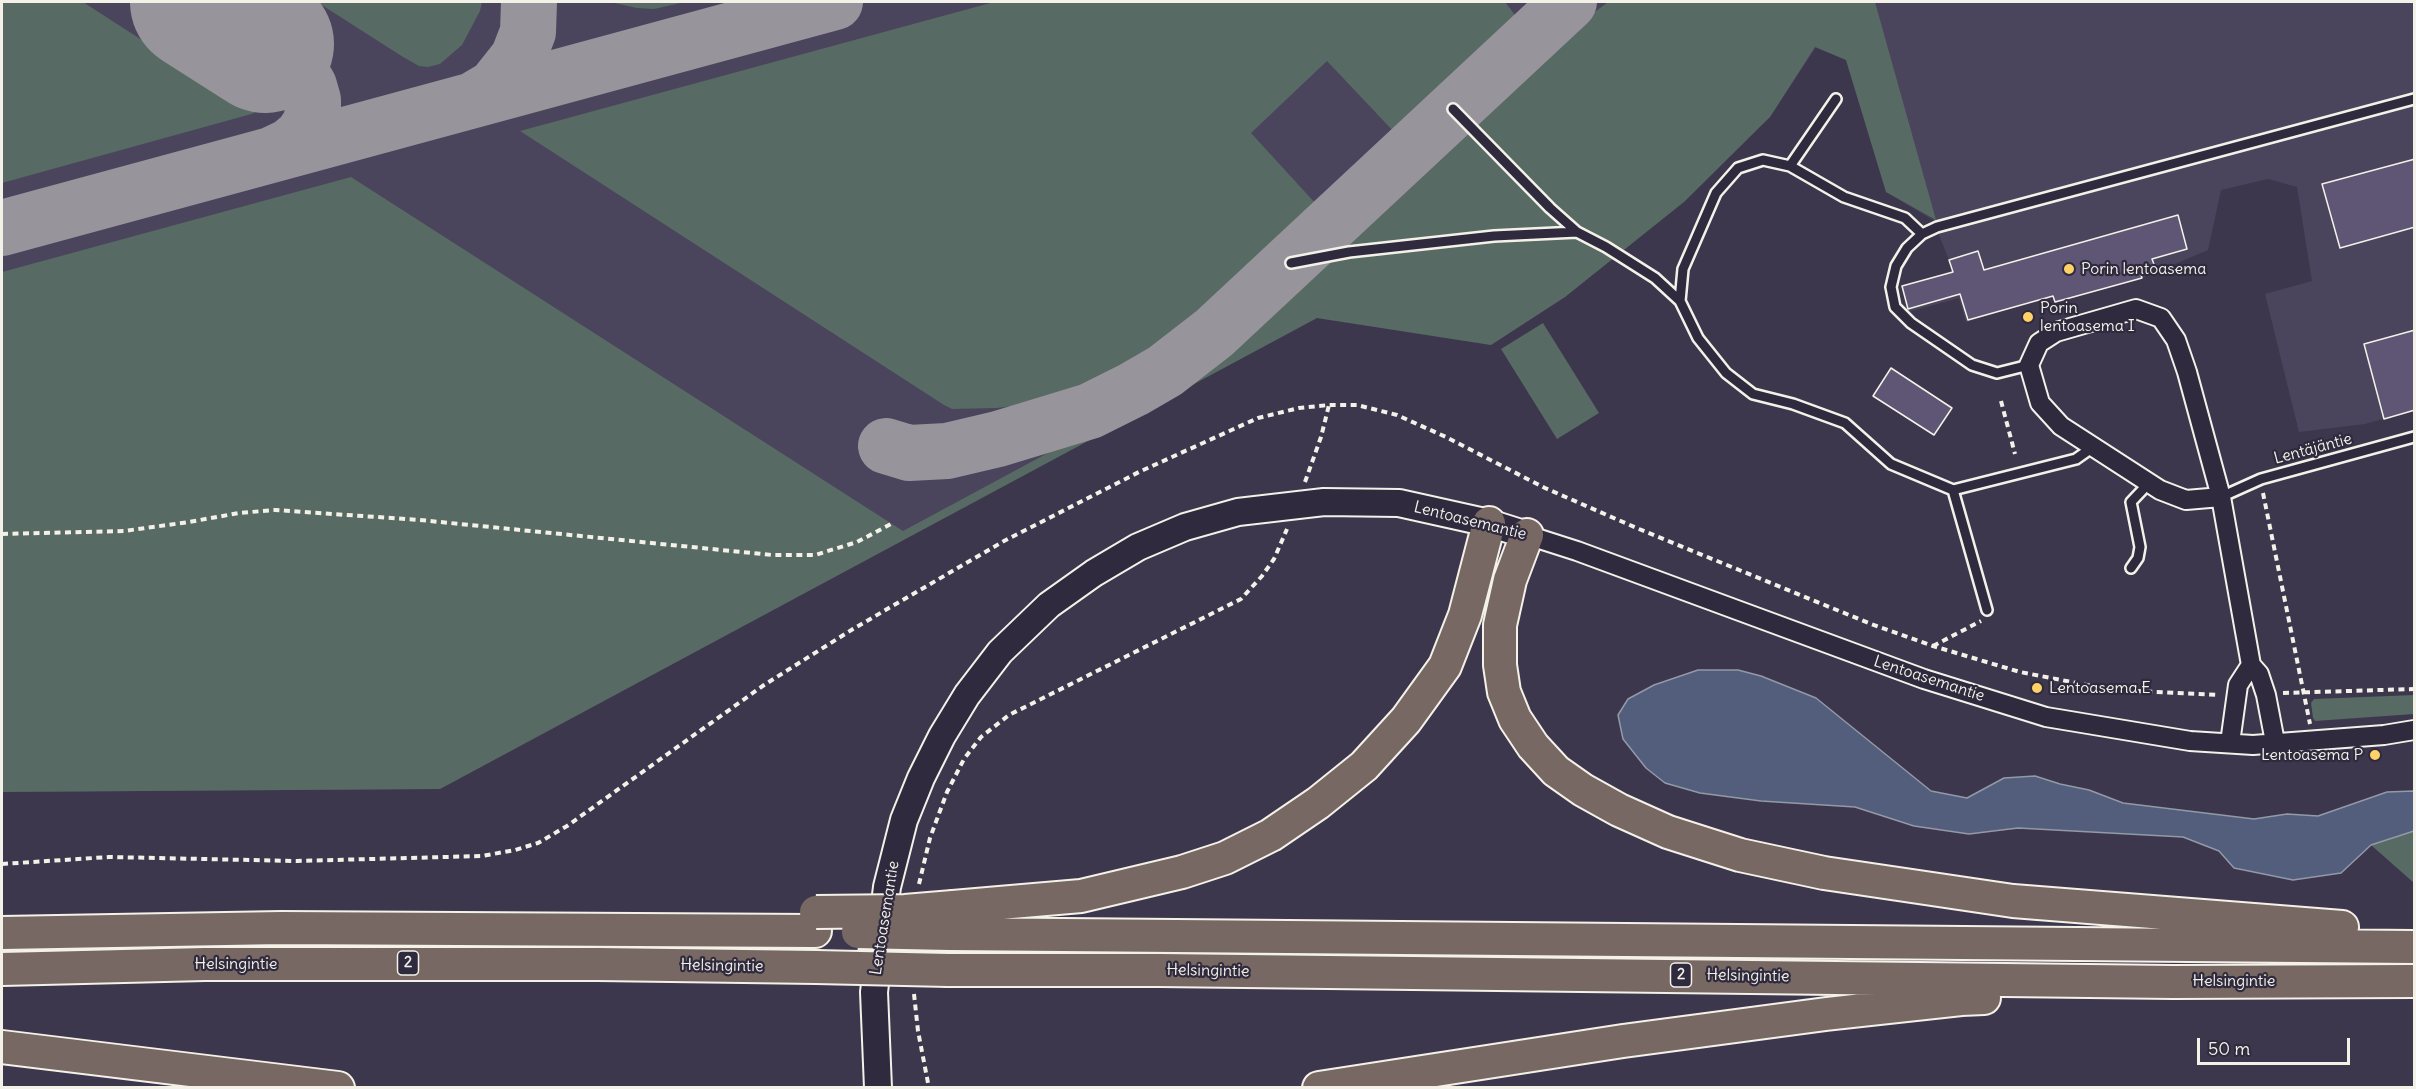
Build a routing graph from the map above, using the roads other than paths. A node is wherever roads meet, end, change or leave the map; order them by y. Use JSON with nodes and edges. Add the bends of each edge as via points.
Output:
{"nodes":[{"id":1,"x":1836,"y":99,"type":"dead end"},
{"id":2,"x":2415,"y":99,"type":"edge"},
{"id":3,"x":1453,"y":109,"type":"dead end"},
{"id":4,"x":1790,"y":166,"type":"junction"},
{"id":5,"x":1577,"y":232,"type":"junction"},
{"id":6,"x":1922,"y":234,"type":"junction"},
{"id":7,"x":1290,"y":263,"type":"dead end"},
{"id":8,"x":1680,"y":301,"type":"junction"},
{"id":9,"x":2029,"y":365,"type":"junction"},
{"id":10,"x":2415,"y":437,"type":"edge"},
{"id":11,"x":2093,"y":447,"type":"junction"},
{"id":12,"x":2149,"y":483,"type":"junction"},
{"id":13,"x":1953,"y":490,"type":"junction"},
{"id":14,"x":2221,"y":497,"type":"junction"},
{"id":15,"x":1488,"y":522,"type":"junction"},
{"id":16,"x":1527,"y":535,"type":"junction"},
{"id":17,"x":2131,"y":568,"type":"dead end"},
{"id":18,"x":1987,"y":610,"type":"road end"},
{"id":19,"x":2252,"y":665,"type":"junction"},
{"id":20,"x":2415,"y":730,"type":"edge"},
{"id":21,"x":2275,"y":742,"type":"junction"},
{"id":22,"x":2230,"y":743,"type":"junction"},
{"id":23,"x":952,"y":921,"type":"junction"},
{"id":24,"x":2,"y":933,"type":"edge"},
{"id":25,"x":2415,"y":933,"type":"edge"},
{"id":26,"x":2415,"y":947,"type":"edge"},
{"id":27,"x":2,"y":969,"type":"edge"},
{"id":28,"x":2415,"y":981,"type":"edge"},
{"id":29,"x":2173,"y":982,"type":"junction"},
{"id":30,"x":2,"y":1047,"type":"edge"},
{"id":31,"x":338,"y":1088,"type":"edge"},
{"id":32,"x":878,"y":1088,"type":"edge"},
{"id":33,"x":1319,"y":1088,"type":"edge"}],
"edges":[{"from":1,"to":4,"type":"lane"},
{"from":2,"to":6,"type":"lane"},
{"from":3,"to":5,"type":"lane"},
{"from":4,"to":6,"type":"lane","via":[[1844,197],[1905,218]]},
{"from":4,"to":8,"type":"lane","via":[[1763,160],[1738,168],[1716,193],[1683,269]]},
{"from":5,"to":7,"type":"lane","via":[[1349,252]]},
{"from":5,"to":8,"type":"lane","via":[[1655,278]]},
{"from":6,"to":9,"type":"lane","via":[[1896,266],[1891,287],[1895,307],[1911,323],[1972,365],[1997,373]]},
{"from":8,"to":13,"type":"lane","via":[[1698,338],[1726,373],[1753,394],[1845,423],[1891,464]]},
{"from":9,"to":11,"type":"street","via":[[2040,403],[2061,426]]},
{"from":9,"to":14,"type":"street","via":[[2039,344],[2056,332],[2136,309],[2161,318],[2176,340],[2187,372]]},
{"from":10,"to":14,"type":"lane","name":"Lentäjäntie","via":[[2261,479]]},
{"from":11,"to":12,"type":"street"},
{"from":11,"to":13,"type":"lane","via":[[2076,459]]},
{"from":12,"to":14,"type":"street","via":[[2186,500]]},
{"from":12,"to":17,"type":"lane","via":[[2130,502],[2140,547]]},
{"from":13,"to":18,"type":"lane"},
{"from":14,"to":19,"type":"street"},
{"from":15,"to":16,"type":"main road","name":"Lentoasemantie"},
{"from":15,"to":23,"type":"highway","via":[[1465,615],[1445,666],[1406,720],[1364,766],[1318,803],[1271,835],[1225,858],[1182,872]]},
{"from":15,"to":32,"type":"main road","name":"Lentoasemantie","via":[[1399,503],[1324,502],[1238,512],[1185,527],[1138,547],[1049,605],[1000,652],[967,695],[942,736],[904,820],[887,887],[874,992]]},
{"from":16,"to":22,"type":"street","name":"Lentoasemantie","via":[[1924,679],[2046,717],[2190,741]]},
{"from":16,"to":25,"type":"highway","via":[[1510,580],[1500,625],[1504,693],[1515,719],[1556,771],[1619,810],[1668,832],[1740,855],[1824,873],[2013,901]]},
{"from":19,"to":21,"type":"street","via":[[2266,695]]},
{"from":19,"to":22,"type":"street","via":[[2238,685]]},
{"from":20,"to":21,"type":"street","name":"Lentoasemantie"},
{"from":21,"to":22,"type":"street","name":"Lentoasemantie"},
{"from":23,"to":24,"type":"highway","name":"Helsingintie","number":"2","bridge":true},
{"from":23,"to":26,"type":"highway","name":"Helsingintie","number":"2"},
{"from":27,"to":29,"type":"highway","name":"Helsingintie","number":"2","bridge":true,"via":[[239,964],[816,967]]},
{"from":28,"to":29,"type":"highway","name":"Helsingintie","number":"2"},
{"from":29,"to":33,"type":"highway","via":[[2064,997],[1961,999],[1826,1014],[1611,1042]]},
{"from":30,"to":31,"type":"highway"}]}
